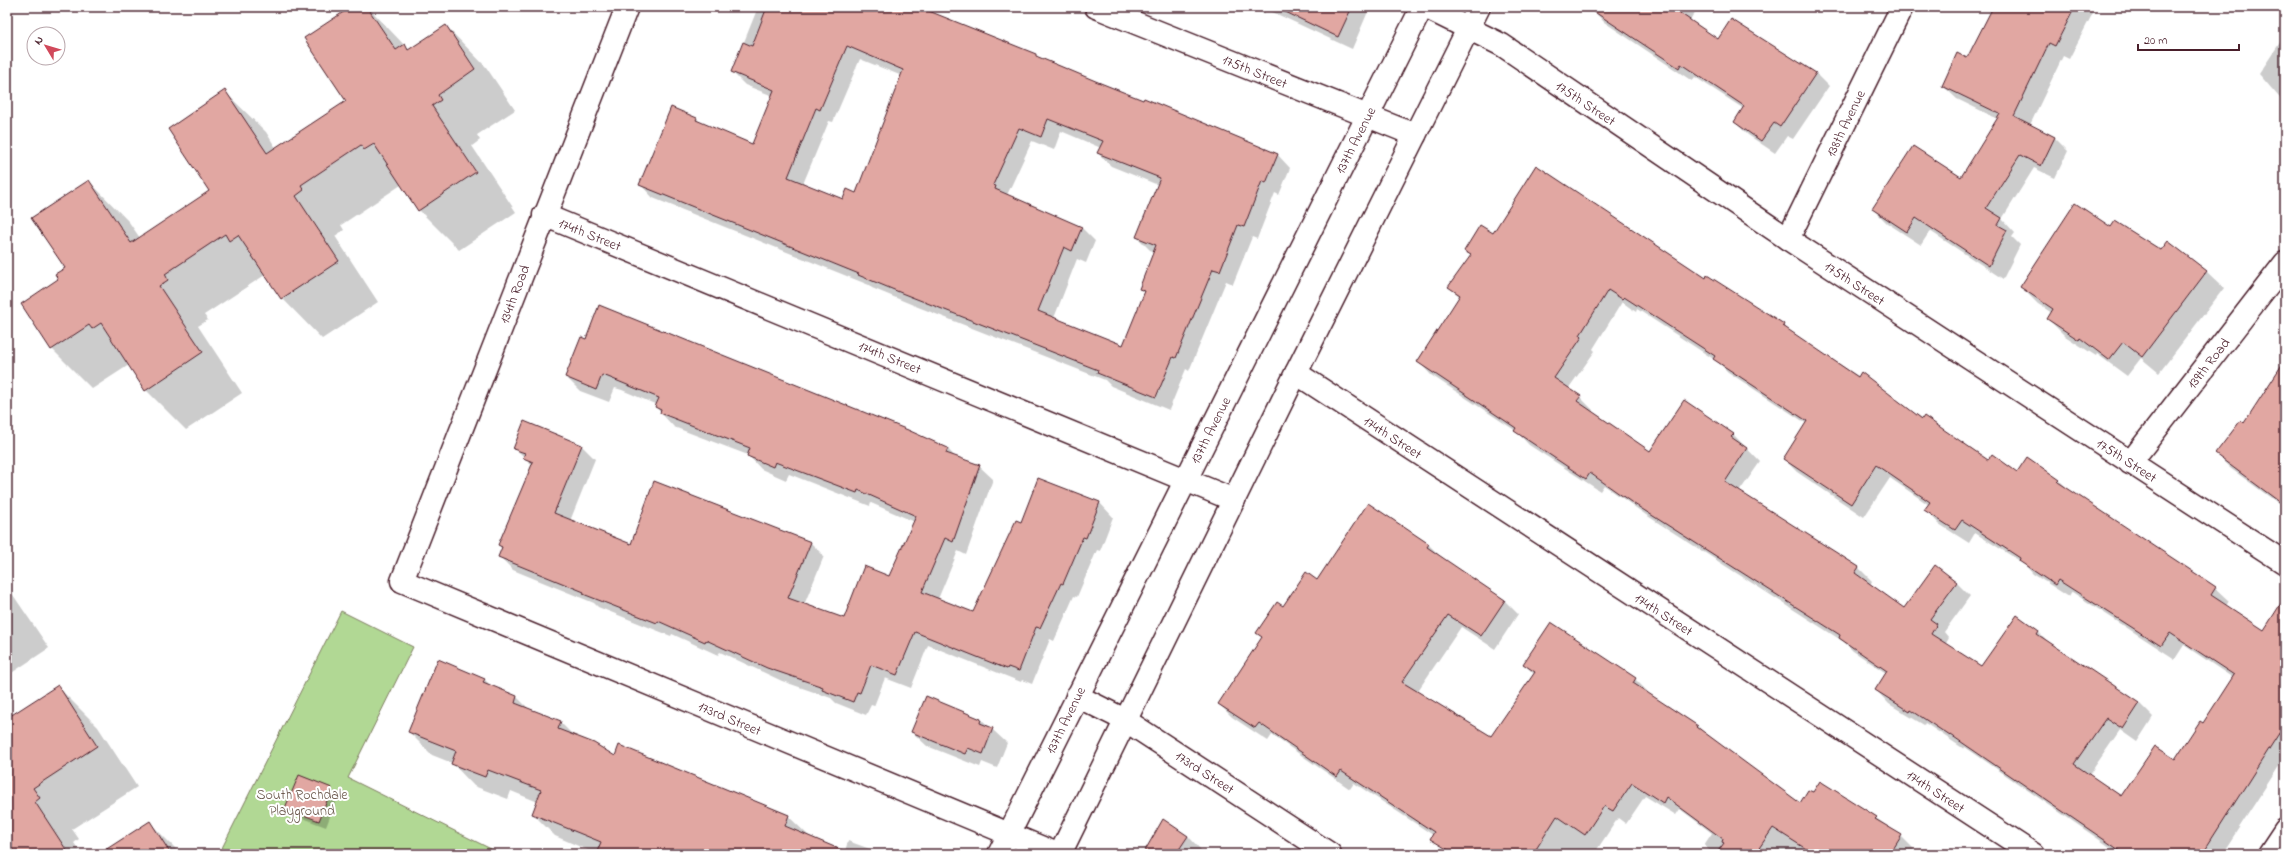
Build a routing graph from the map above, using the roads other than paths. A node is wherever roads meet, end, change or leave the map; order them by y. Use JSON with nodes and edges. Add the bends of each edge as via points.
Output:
{"nodes":[{"id":1,"x":627,"y":7,"type":"edge"},
{"id":2,"x":1096,"y":7,"type":"edge"},
{"id":3,"x":1424,"y":7,"type":"edge"},
{"id":4,"x":1479,"y":7,"type":"edge"},
{"id":5,"x":1902,"y":7,"type":"edge"},
{"id":6,"x":1468,"y":28,"type":"junction"},
{"id":7,"x":1367,"y":116,"type":"junction"},
{"id":8,"x":1415,"y":135,"type":"junction"},
{"id":9,"x":544,"y":215,"type":"junction"},
{"id":10,"x":1788,"y":239,"type":"junction"},
{"id":11,"x":2285,"y":263,"type":"edge"},
{"id":12,"x":1296,"y":373,"type":"junction"},
{"id":13,"x":2130,"y":463,"type":"junction"},
{"id":14,"x":1186,"y":478,"type":"junction"},
{"id":15,"x":1234,"y":500,"type":"junction"},
{"id":16,"x":2285,"y":563,"type":"edge"},
{"id":17,"x":402,"y":581,"type":"joint"},
{"id":18,"x":1077,"y":696,"type":"junction"},
{"id":19,"x":1125,"y":720,"type":"junction"},
{"id":20,"x":2285,"y":830,"type":"edge"},
{"id":21,"x":1009,"y":834,"type":"junction"},
{"id":22,"x":999,"y":854,"type":"edge"},
{"id":23,"x":1059,"y":854,"type":"edge"},
{"id":24,"x":1330,"y":854,"type":"edge"},
{"id":25,"x":2033,"y":854,"type":"edge"},
{"id":26,"x":2269,"y":854,"type":"edge"}],
"edges":[{"from":1,"to":9,"type":"street","name":"134th Road"},
{"from":2,"to":7,"type":"street","name":"175th Street"},
{"from":3,"to":6,"type":"street","name":"175th Street"},
{"from":3,"to":7,"type":"street","name":"137th Avenue"},
{"from":4,"to":6,"type":"street"},
{"from":5,"to":10,"type":"street","name":"138th Avenue"},
{"from":6,"to":8,"type":"street"},
{"from":6,"to":10,"type":"street","name":"175th Street","via":[[1502,45]]},
{"from":7,"to":8,"type":"street","name":"175th Street"},
{"from":7,"to":14,"type":"street","name":"137th Avenue"},
{"from":8,"to":12,"type":"street"},
{"from":9,"to":14,"type":"street","name":"174th Street"},
{"from":9,"to":17,"type":"street","name":"134th Road"},
{"from":10,"to":13,"type":"street","name":"175th Street"},
{"from":11,"to":13,"type":"street","name":"139th Road"},
{"from":12,"to":15,"type":"street"},
{"from":12,"to":25,"type":"street","name":"174th Street"},
{"from":13,"to":16,"type":"street","name":"175th Street"},
{"from":14,"to":15,"type":"street","name":"174th Street"},
{"from":14,"to":18,"type":"street","name":"137th Avenue"},
{"from":15,"to":19,"type":"street"},
{"from":17,"to":21,"type":"street","name":"173rd Street"},
{"from":18,"to":19,"type":"street","name":"173rd Street"},
{"from":18,"to":21,"type":"street","name":"137th Avenue"},
{"from":19,"to":23,"type":"street"},
{"from":19,"to":24,"type":"street","name":"173rd Street"},
{"from":20,"to":26,"type":"street"},
{"from":21,"to":22,"type":"street","name":"137th Avenue"},
{"from":21,"to":23,"type":"street","name":"173rd Street"}]}
